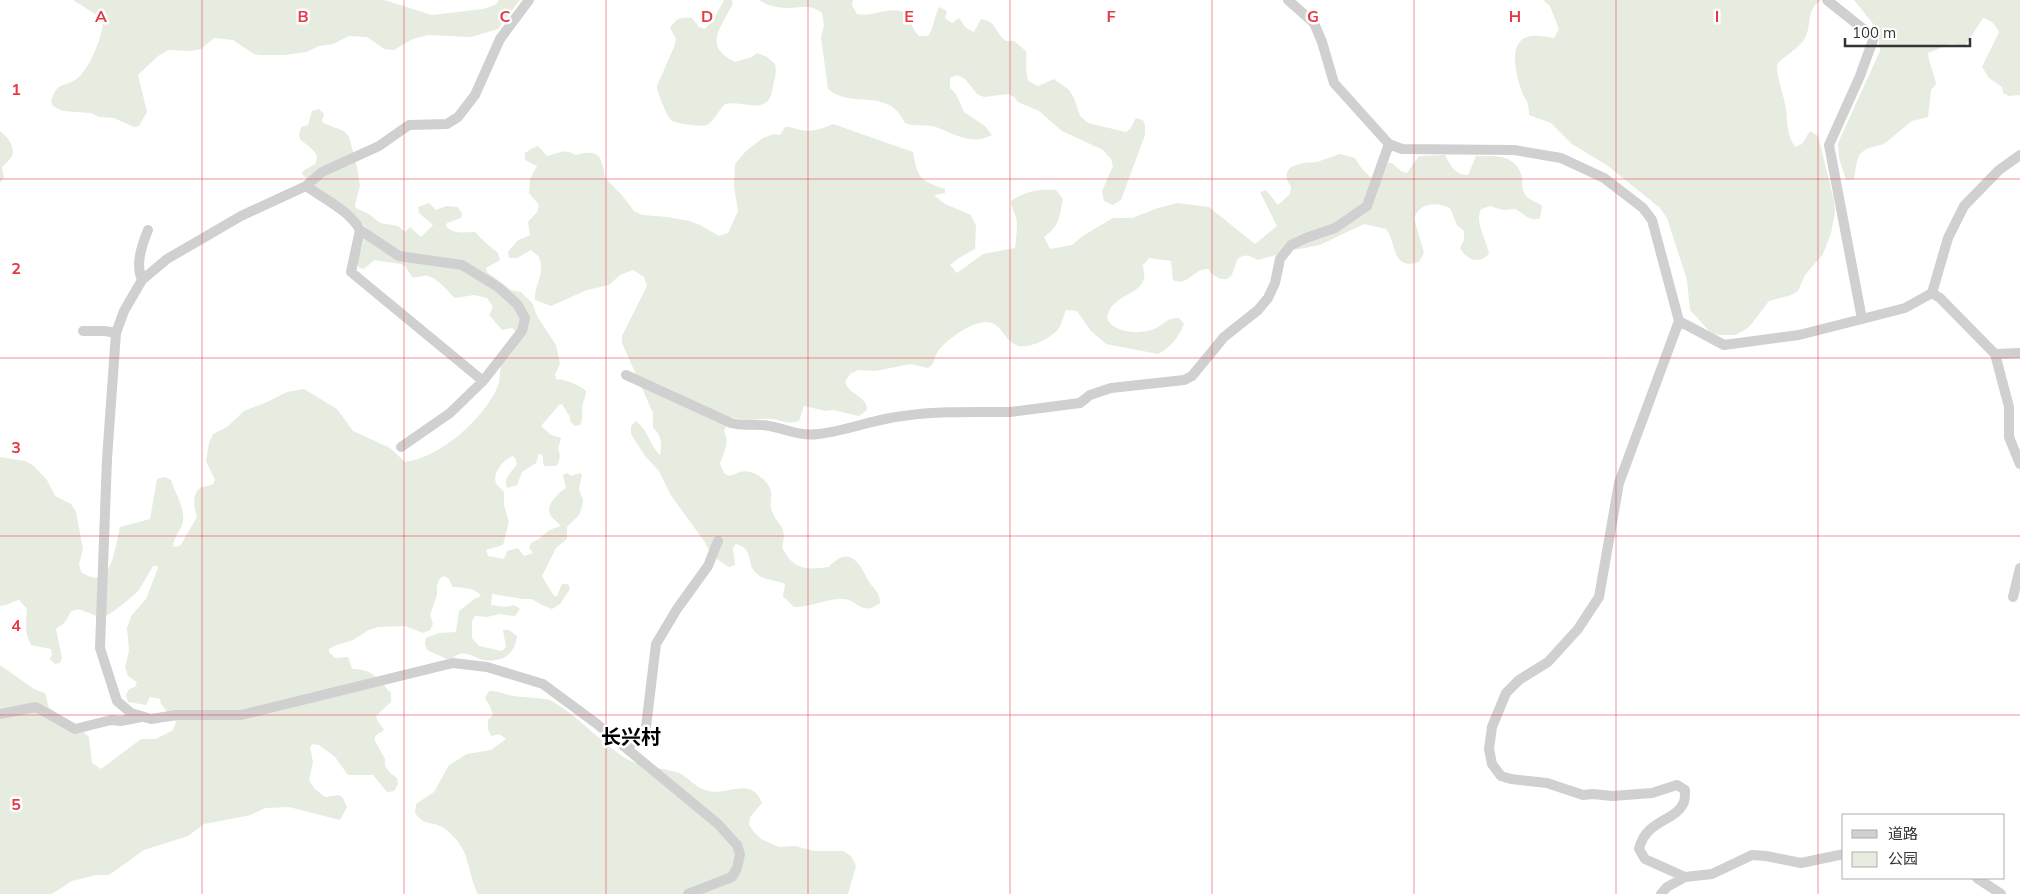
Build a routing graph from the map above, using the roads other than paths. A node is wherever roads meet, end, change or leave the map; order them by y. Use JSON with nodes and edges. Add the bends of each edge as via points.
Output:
{"nodes":[{"id":1,"x":529,"y":0,"type":"edge"},
{"id":2,"x":1288,"y":0,"type":"edge"},
{"id":3,"x":1827,"y":0,"type":"edge"},
{"id":4,"x":1389,"y":144,"type":"junction"},
{"id":5,"x":2020,"y":155,"type":"edge"},
{"id":6,"x":306,"y":186,"type":"junction"},
{"id":7,"x":148,"y":230,"type":"dead end"},
{"id":8,"x":360,"y":230,"type":"junction"},
{"id":9,"x":142,"y":280,"type":"junction"},
{"id":10,"x":1932,"y":293,"type":"junction"},
{"id":11,"x":1862,"y":319,"type":"junction"},
{"id":12,"x":1679,"y":322,"type":"junction"},
{"id":13,"x":83,"y":331,"type":"dead end"},
{"id":14,"x":116,"y":333,"type":"junction"},
{"id":15,"x":2020,"y":353,"type":"edge"},
{"id":16,"x":1995,"y":354,"type":"junction"},
{"id":17,"x":626,"y":375,"type":"dead end"},
{"id":18,"x":483,"y":382,"type":"junction"},
{"id":19,"x":401,"y":446,"type":"dead end"},
{"id":20,"x":2020,"y":464,"type":"edge"},
{"id":21,"x":718,"y":541,"type":"dead end"},
{"id":22,"x":2020,"y":568,"type":"edge"},
{"id":23,"x":2013,"y":598,"type":"dead end"},
{"id":24,"x":0,"y":714,"type":"edge"},
{"id":25,"x":142,"y":716,"type":"junction"},
{"id":26,"x":626,"y":747,"type":"junction"},
{"id":27,"x":1842,"y":854,"type":"edge"},
{"id":28,"x":1685,"y":877,"type":"junction"},
{"id":29,"x":1978,"y":879,"type":"edge"},
{"id":30,"x":688,"y":894,"type":"edge"},
{"id":31,"x":1661,"y":894,"type":"edge"},
{"id":32,"x":2001,"y":894,"type":"edge"}],
"edges":[{"from":1,"to":6,"type":"street","via":[[500,39],[475,95],[458,117],[447,124],[409,125],[379,146],[322,172]]},
{"from":2,"to":4,"type":"street","via":[[1314,23],[1334,83]]},
{"from":3,"to":11,"type":"street","via":[[1873,40],[1829,145]]},
{"from":4,"to":12,"type":"street","via":[[1402,149],[1514,150],[1561,158],[1604,178],[1637,203],[1652,220]]},
{"from":4,"to":17,"type":"street","via":[[1366,206],[1335,228],[1291,245],[1280,259],[1268,298],[1258,310],[1224,336],[1192,376],[1184,380],[1111,388],[1069,406],[1010,412],[906,415],[815,435],[762,424],[742,426],[731,423]]},
{"from":5,"to":10,"type":"street","via":[[1998,170],[1964,206],[1948,238]]},
{"from":6,"to":8,"type":"street","via":[[341,211]]},
{"from":6,"to":9,"type":"street","via":[[241,216],[167,259]]},
{"from":7,"to":9,"type":"street","via":[[138,272]]},
{"from":8,"to":18,"type":"street","via":[[351,272]]},
{"from":8,"to":18,"type":"street","via":[[400,256],[462,265],[498,287],[517,304],[525,318],[522,331]]},
{"from":9,"to":14,"type":"street","via":[[124,311]]},
{"from":10,"to":11,"type":"street","via":[[1905,308]]},
{"from":10,"to":16,"type":"street"},
{"from":11,"to":12,"type":"street","via":[[1799,335],[1724,345]]},
{"from":12,"to":28,"type":"street","via":[[1619,483],[1599,597],[1578,630],[1548,662],[1519,680],[1506,693],[1492,727],[1489,749],[1492,764],[1501,776],[1547,783],[1583,795],[1652,793],[1677,785],[1685,790],[1684,803],[1648,830],[1639,849],[1645,859]]},
{"from":13,"to":14,"type":"street"},
{"from":14,"to":25,"type":"street","via":[[100,648],[116,701],[131,713]]},
{"from":15,"to":16,"type":"street"},
{"from":16,"to":20,"type":"street","via":[[2009,407],[2009,437]]},
{"from":18,"to":19,"type":"street","via":[[450,412]]},
{"from":21,"to":26,"type":"street","via":[[708,566],[656,644],[645,735]]},
{"from":22,"to":23,"type":"street"},
{"from":24,"to":25,"type":"street","via":[[36,707],[75,728]]},
{"from":25,"to":26,"type":"street","via":[[151,719],[176,715],[241,715],[453,663],[486,667],[544,684]]},
{"from":26,"to":30,"type":"street","via":[[718,824],[737,845],[740,854],[732,877]]},
{"from":27,"to":28,"type":"street","via":[[1801,863],[1752,855],[1712,874]]},
{"from":28,"to":31,"type":"street"},
{"from":29,"to":32,"type":"street"}]}
